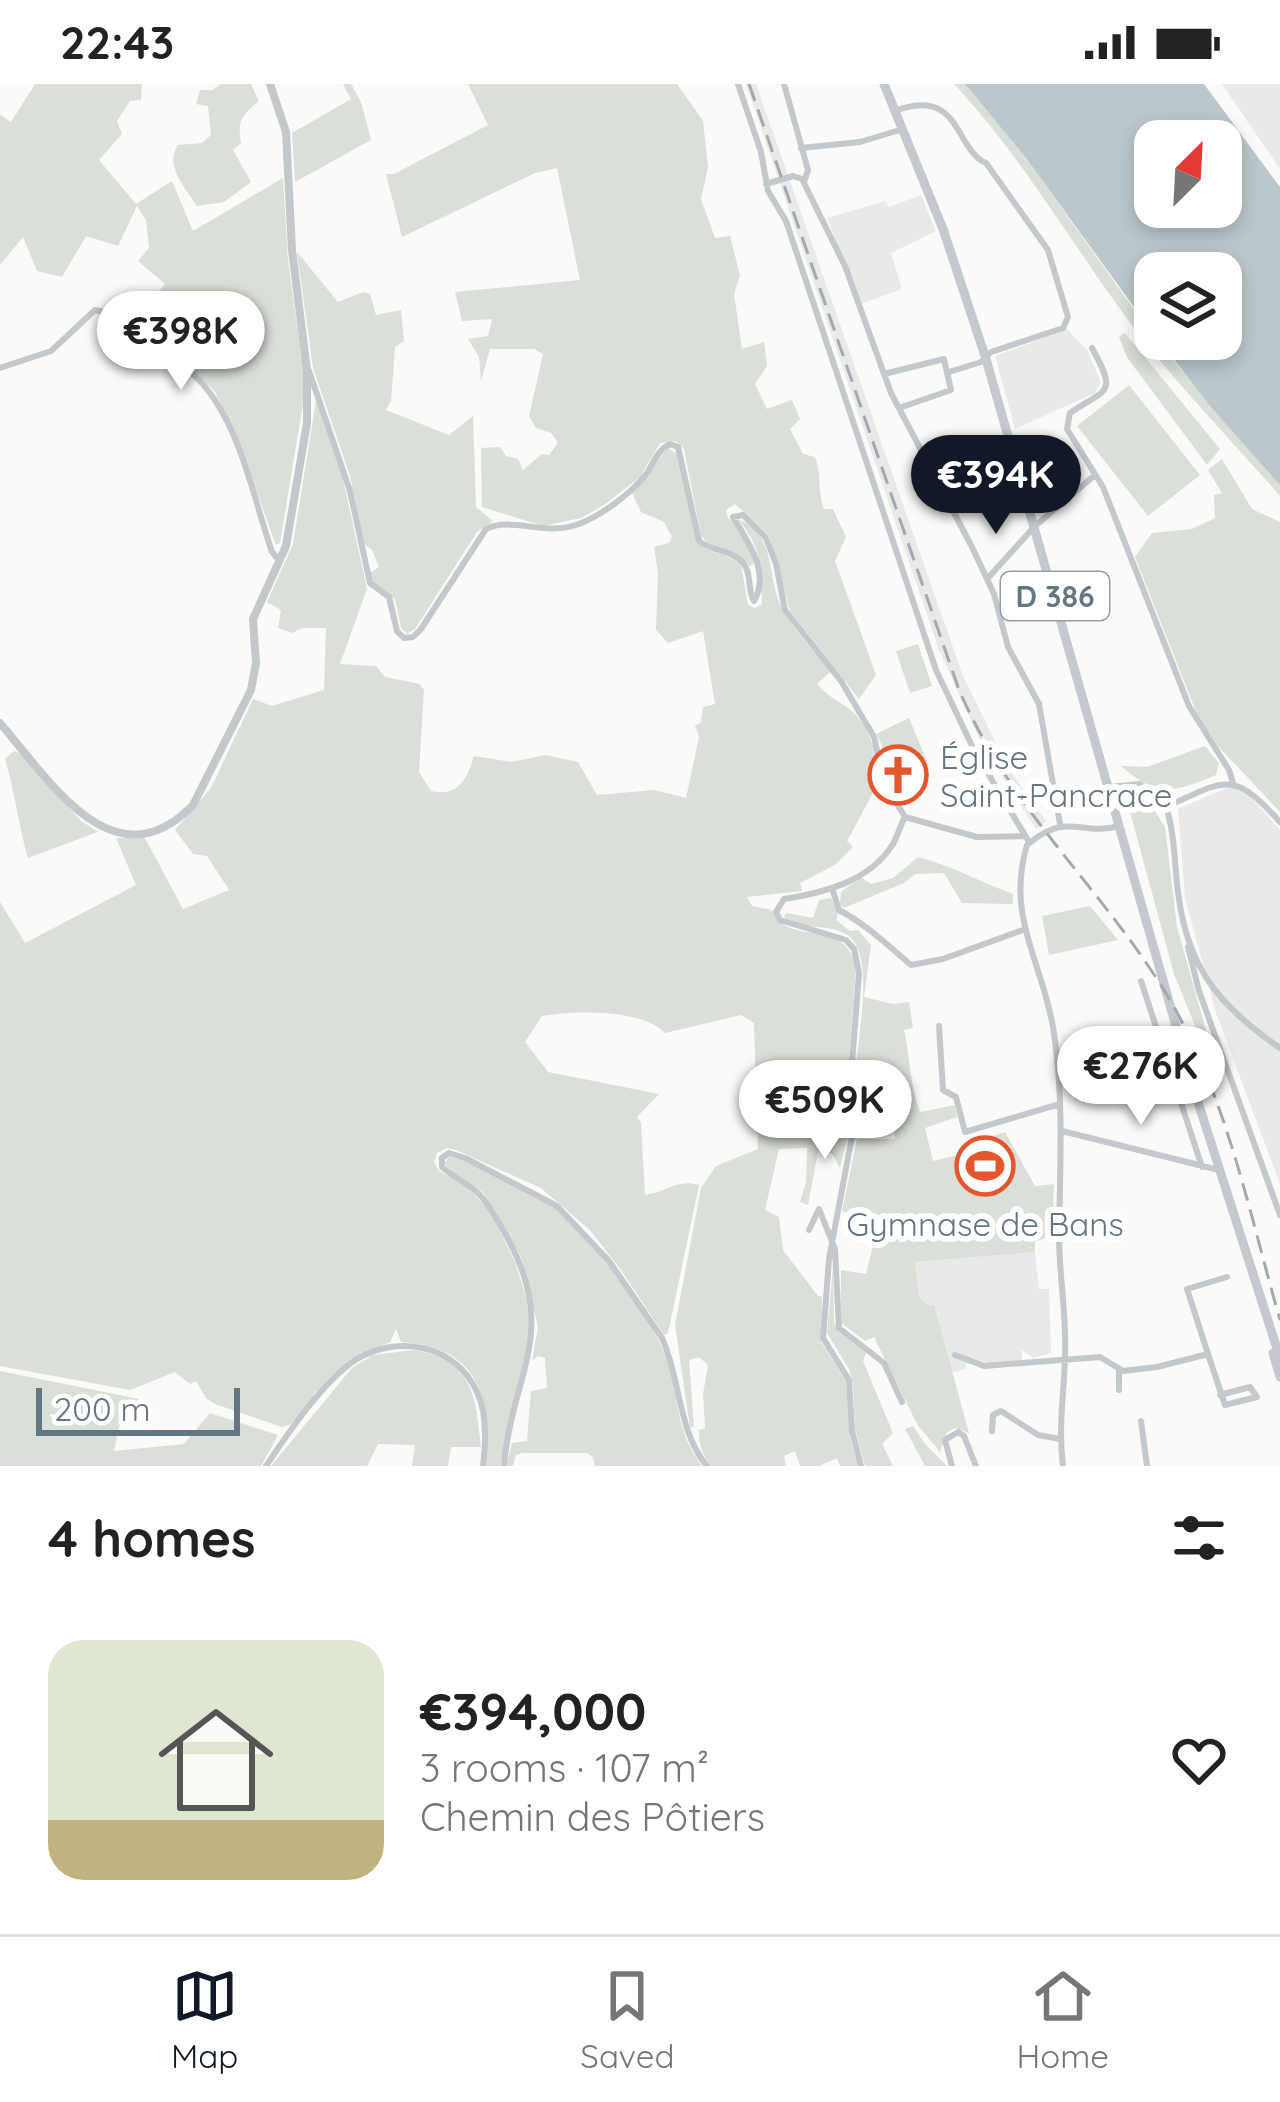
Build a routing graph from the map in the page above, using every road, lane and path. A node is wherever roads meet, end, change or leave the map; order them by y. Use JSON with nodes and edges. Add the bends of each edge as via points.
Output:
{"nodes":[{"id":1,"x":270,"y":84,"type":"edge"},
{"id":2,"x":738,"y":84,"type":"edge"},
{"id":3,"x":784,"y":84,"type":"edge"},
{"id":4,"x":884,"y":84,"type":"edge"},
{"id":5,"x":895,"y":111,"type":"junction"},
{"id":6,"x":903,"y":128,"type":"junction"},
{"id":7,"x":801,"y":148,"type":"junction"},
{"id":8,"x":804,"y":182,"type":"junction"},
{"id":9,"x":766,"y":184,"type":"junction"},
{"id":10,"x":1092,"y":348,"type":"dead end"},
{"id":11,"x":986,"y":359,"type":"junction"},
{"id":12,"x":0,"y":368,"type":"edge"},
{"id":13,"x":307,"y":370,"type":"junction"},
{"id":14,"x":950,"y":372,"type":"junction"},
{"id":15,"x":884,"y":374,"type":"junction"},
{"id":16,"x":899,"y":408,"type":"junction"},
{"id":17,"x":1095,"y":476,"type":"junction"},
{"id":18,"x":1035,"y":526,"type":"junction"},
{"id":19,"x":551,"y":530,"type":"junction"},
{"id":20,"x":553,"y":542,"type":"dead end"},
{"id":21,"x":281,"y":561,"type":"junction"},
{"id":22,"x":987,"y":579,"type":"junction"},
{"id":23,"x":0,"y":723,"type":"edge"},
{"id":24,"x":1233,"y":783,"type":"junction"},
{"id":25,"x":1111,"y":792,"type":"junction"},
{"id":26,"x":1166,"y":807,"type":"junction"},
{"id":27,"x":904,"y":817,"type":"junction"},
{"id":28,"x":1120,"y":822,"type":"junction"},
{"id":29,"x":1280,"y":822,"type":"edge"},
{"id":30,"x":1055,"y":826,"type":"junction"},
{"id":31,"x":1027,"y":839,"type":"junction"},
{"id":32,"x":832,"y":891,"type":"junction"},
{"id":33,"x":1024,"y":930,"type":"junction"},
{"id":34,"x":1187,"y":938,"type":"junction"},
{"id":35,"x":1141,"y":981,"type":"dead end"},
{"id":36,"x":1208,"y":983,"type":"junction"},
{"id":37,"x":1198,"y":991,"type":"junction"},
{"id":38,"x":1214,"y":993,"type":"junction"},
{"id":39,"x":1206,"y":1012,"type":"junction"},
{"id":40,"x":939,"y":1025,"type":"dead end"},
{"id":41,"x":1280,"y":1048,"type":"edge"},
{"id":42,"x":1060,"y":1104,"type":"junction"},
{"id":43,"x":1062,"y":1131,"type":"junction"},
{"id":44,"x":1202,"y":1167,"type":"junction"},
{"id":45,"x":1220,"y":1170,"type":"junction"},
{"id":46,"x":1280,"y":1215,"type":"edge"},
{"id":47,"x":809,"y":1230,"type":"dead end"},
{"id":48,"x":832,"y":1244,"type":"junction"},
{"id":49,"x":1228,"y":1277,"type":"dead end"},
{"id":50,"x":1208,"y":1354,"type":"junction"},
{"id":51,"x":955,"y":1355,"type":"dead end"},
{"id":52,"x":1277,"y":1355,"type":"edge"},
{"id":53,"x":1066,"y":1360,"type":"junction"},
{"id":54,"x":1119,"y":1370,"type":"junction"},
{"id":55,"x":1280,"y":1377,"type":"edge"},
{"id":56,"x":1119,"y":1390,"type":"dead end"},
{"id":57,"x":1220,"y":1395,"type":"junction"},
{"id":58,"x":902,"y":1402,"type":"dead end"},
{"id":59,"x":1141,"y":1421,"type":"dead end"},
{"id":60,"x":992,"y":1431,"type":"dead end"},
{"id":61,"x":1060,"y":1439,"type":"junction"},
{"id":62,"x":266,"y":1466,"type":"edge"},
{"id":63,"x":483,"y":1466,"type":"edge"},
{"id":64,"x":504,"y":1466,"type":"edge"},
{"id":65,"x":707,"y":1466,"type":"edge"},
{"id":66,"x":861,"y":1466,"type":"edge"},
{"id":67,"x":952,"y":1466,"type":"edge"},
{"id":68,"x":976,"y":1466,"type":"edge"},
{"id":69,"x":1063,"y":1466,"type":"edge"},
{"id":70,"x":1147,"y":1466,"type":"edge"}],
"edges":[{"from":1,"to":13,"type":"street","via":[[286,132]]},
{"from":2,"to":9,"type":"street"},
{"from":3,"to":7,"type":"street"},
{"from":4,"to":5,"type":"main road","number":"D 386"},
{"from":5,"to":6,"type":"main road","number":"D 386"},
{"from":5,"to":11,"type":"street","via":[[923,106],[956,123],[1048,250],[1066,324]]},
{"from":6,"to":7,"type":"street"},
{"from":6,"to":11,"type":"main road","number":"D 386"},
{"from":7,"to":8,"type":"street"},
{"from":8,"to":9,"type":"street","via":[[793,176]]},
{"from":8,"to":15,"type":"street"},
{"from":9,"to":31,"type":"street","via":[[786,221],[936,670]]},
{"from":10,"to":17,"type":"street","via":[[1106,388],[1066,424]]},
{"from":11,"to":14,"type":"street"},
{"from":11,"to":18,"type":"main road","number":"D 386"},
{"from":12,"to":21,"type":"street","via":[[51,350],[95,310],[108,313],[210,394]]},
{"from":13,"to":19,"type":"street","via":[[350,491],[370,584],[389,597],[402,636],[421,629],[486,530]]},
{"from":13,"to":21,"type":"street","via":[[302,457]]},
{"from":14,"to":15,"type":"street","via":[[940,357]]},
{"from":14,"to":16,"type":"street","via":[[951,390]]},
{"from":15,"to":16,"type":"street"},
{"from":16,"to":22,"type":"street"},
{"from":17,"to":18,"type":"street"},
{"from":17,"to":24,"type":"street","via":[[1189,706]]},
{"from":18,"to":22,"type":"street"},
{"from":18,"to":25,"type":"main road","number":"D 386"},
{"from":19,"to":20,"type":"street"},
{"from":19,"to":27,"type":"street","via":[[602,512],[645,476],[662,448],[678,447],[700,541],[741,560],[754,602],[754,551],[733,517],[743,515],[766,538],[785,610],[855,704]]},
{"from":21,"to":23,"type":"street","via":[[253,619],[251,690],[206,784],[179,820],[135,835],[100,827]]},
{"from":22,"to":30,"type":"street","via":[[1008,647],[1039,704]]},
{"from":24,"to":26,"type":"street"},
{"from":24,"to":29,"type":"street"},
{"from":25,"to":26,"type":"street","via":[[1149,789]]},
{"from":25,"to":28,"type":"main road","number":"D 386"},
{"from":26,"to":34,"type":"street"},
{"from":27,"to":31,"type":"street","via":[[977,837]]},
{"from":27,"to":32,"type":"street","via":[[891,848]]},
{"from":28,"to":30,"type":"street"},
{"from":28,"to":45,"type":"main road","number":"D 386"},
{"from":30,"to":31,"type":"street"},
{"from":31,"to":33,"type":"street","via":[[1019,892]]},
{"from":32,"to":33,"type":"street","via":[[839,910],[910,965]]},
{"from":32,"to":48,"type":"street","via":[[781,902],[779,920],[835,934],[858,960],[853,1131]]},
{"from":33,"to":42,"type":"street","via":[[1054,1031]]},
{"from":34,"to":36,"type":"street"},
{"from":34,"to":37,"type":"street"},
{"from":35,"to":44,"type":"street"},
{"from":36,"to":37,"type":"street"},
{"from":36,"to":38,"type":"street"},
{"from":37,"to":39,"type":"street"},
{"from":38,"to":39,"type":"street"},
{"from":38,"to":41,"type":"street"},
{"from":39,"to":46,"type":"street"},
{"from":40,"to":42,"type":"street","via":[[943,1090],[956,1097],[965,1132]]},
{"from":42,"to":43,"type":"street"},
{"from":43,"to":44,"type":"street"},
{"from":43,"to":53,"type":"street"},
{"from":44,"to":45,"type":"street"},
{"from":45,"to":52,"type":"main road","number":"D 386"},
{"from":47,"to":48,"type":"street","via":[[820,1210]]},
{"from":48,"to":58,"type":"street","via":[[839,1328],[884,1363]]},
{"from":48,"to":66,"type":"street","via":[[824,1338],[849,1380]]},
{"from":49,"to":50,"type":"street","via":[[1187,1289]]},
{"from":50,"to":54,"type":"street"},
{"from":50,"to":57,"type":"street"},
{"from":51,"to":53,"type":"street","via":[[984,1366]]},
{"from":52,"to":55,"type":"main road","number":"D 386"},
{"from":53,"to":54,"type":"street","via":[[1100,1357]]},
{"from":53,"to":61,"type":"street"},
{"from":54,"to":56,"type":"street"},
{"from":57,"to":57,"type":"street","via":[[1250,1387],[1257,1396],[1227,1406]]},
{"from":59,"to":70,"type":"street"},
{"from":60,"to":61,"type":"street","via":[[1001,1412]]},
{"from":61,"to":69,"type":"street"},
{"from":62,"to":63,"type":"street","via":[[352,1363],[381,1349],[417,1346],[450,1359],[476,1390]]},
{"from":64,"to":65,"type":"street","via":[[533,1310],[520,1262],[489,1206],[442,1167],[448,1153],[549,1199],[593,1241],[662,1338],[690,1439]]},
{"from":67,"to":68,"type":"street","via":[[945,1441],[958,1432]]}]}
